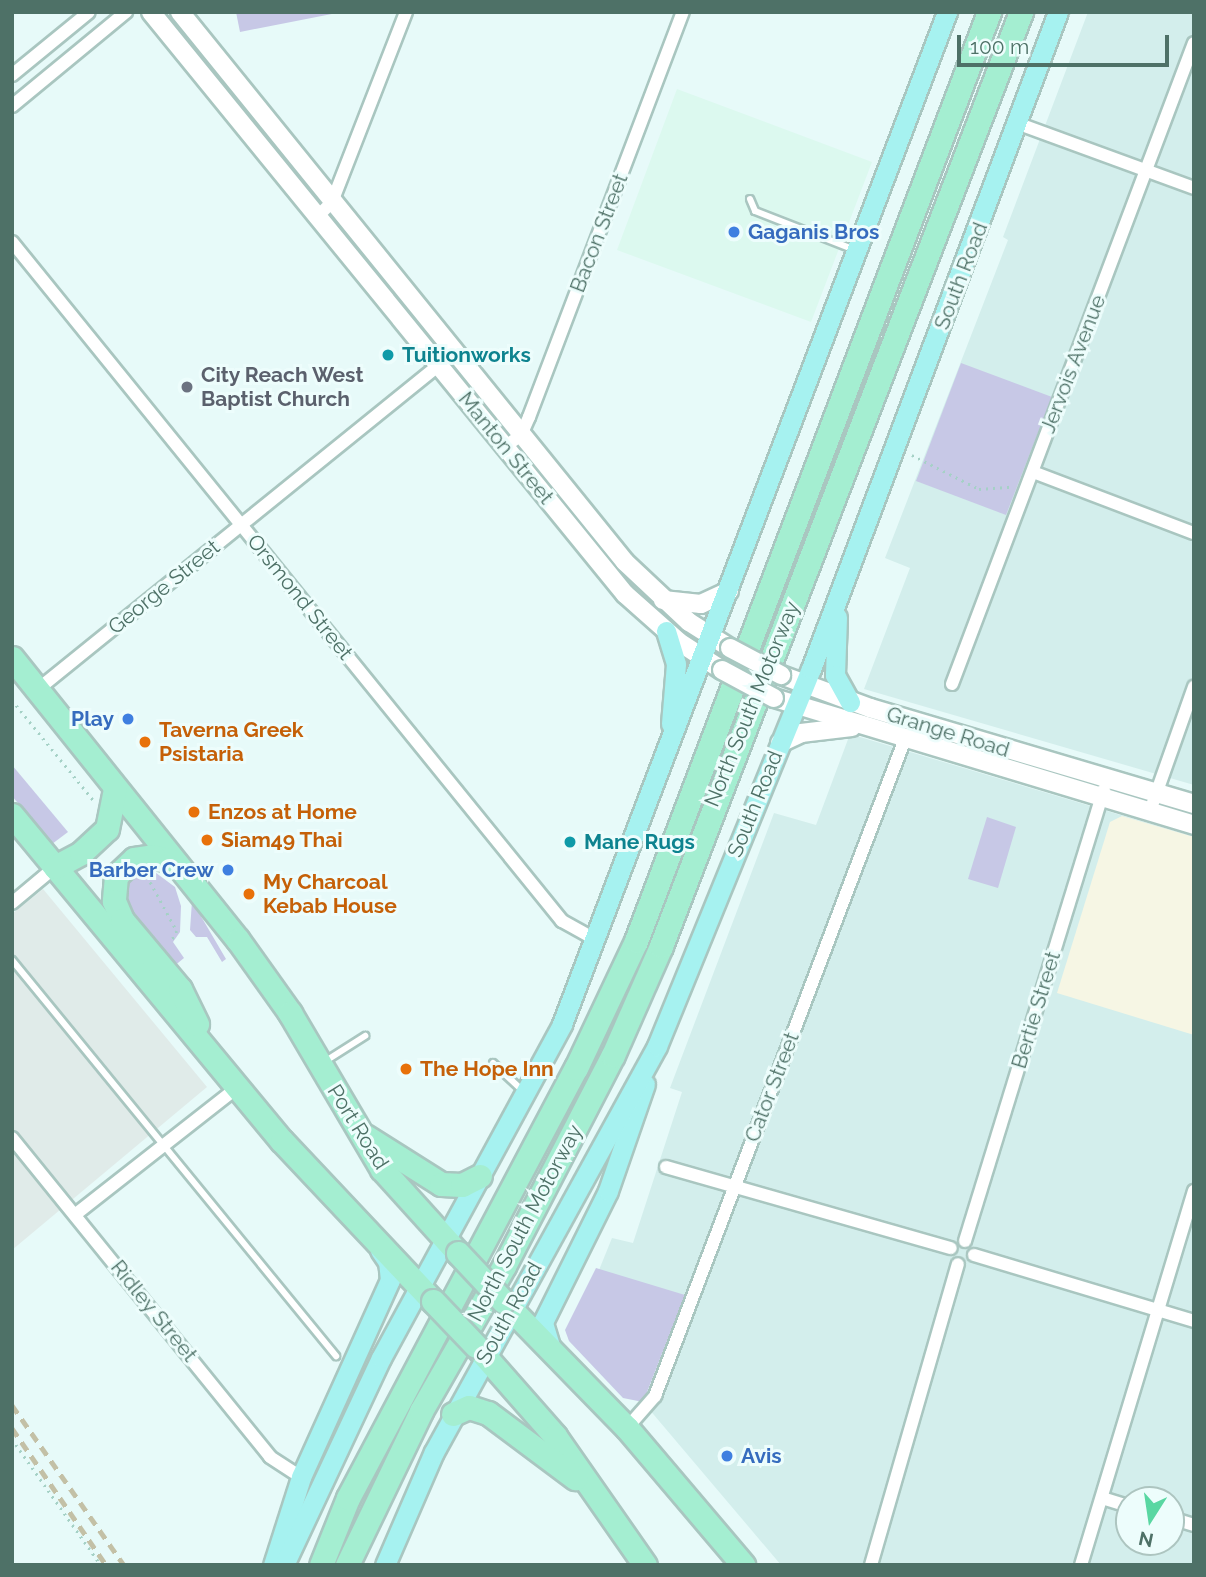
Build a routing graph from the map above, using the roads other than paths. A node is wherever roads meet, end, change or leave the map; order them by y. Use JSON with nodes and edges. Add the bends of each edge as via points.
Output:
{"nodes":[{"id":1,"x":89,"y":12,"type":"edge"},
{"id":2,"x":126,"y":12,"type":"edge"},
{"id":3,"x":151,"y":12,"type":"edge"},
{"id":4,"x":180,"y":12,"type":"edge"},
{"id":5,"x":405,"y":12,"type":"edge"},
{"id":6,"x":682,"y":12,"type":"edge"},
{"id":7,"x":947,"y":12,"type":"edge"},
{"id":8,"x":989,"y":12,"type":"edge"},
{"id":9,"x":1021,"y":12,"type":"edge"},
{"id":10,"x":1058,"y":12,"type":"edge"},
{"id":11,"x":1194,"y":43,"type":"edge"},
{"id":12,"x":12,"y":75,"type":"edge"},
{"id":13,"x":12,"y":106,"type":"edge"},
{"id":14,"x":1019,"y":124,"type":"junction"},
{"id":15,"x":1145,"y":171,"type":"junction"},
{"id":16,"x":1194,"y":188,"type":"edge"},
{"id":17,"x":750,"y":200,"type":"dead end"},
{"id":18,"x":332,"y":202,"type":"junction"},
{"id":19,"x":317,"y":217,"type":"junction"},
{"id":20,"x":12,"y":242,"type":"edge"},
{"id":21,"x":857,"y":250,"type":"junction"},
{"id":22,"x":455,"y":352,"type":"junction"},
{"id":23,"x":439,"y":364,"type":"junction"},
{"id":24,"x":522,"y":435,"type":"junction"},
{"id":25,"x":506,"y":446,"type":"junction"},
{"id":26,"x":1033,"y":472,"type":"junction"},
{"id":27,"x":241,"y":525,"type":"junction"},
{"id":28,"x":1194,"y":533,"type":"edge"},
{"id":29,"x":729,"y":591,"type":"junction"},
{"id":30,"x":840,"y":592,"type":"junction"},
{"id":31,"x":663,"y":600,"type":"junction"},
{"id":32,"x":666,"y":631,"type":"junction"},
{"id":33,"x":712,"y":637,"type":"junction"},
{"id":34,"x":12,"y":658,"type":"edge"},
{"id":35,"x":703,"y":658,"type":"junction"},
{"id":36,"x":952,"y":684,"type":"dead end"},
{"id":37,"x":804,"y":686,"type":"junction"},
{"id":38,"x":1194,"y":687,"type":"edge"},
{"id":39,"x":37,"y":690,"type":"junction"},
{"id":40,"x":850,"y":702,"type":"junction"},
{"id":41,"x":795,"y":706,"type":"junction"},
{"id":42,"x":859,"y":726,"type":"junction"},
{"id":43,"x":905,"y":739,"type":"junction"},
{"id":44,"x":780,"y":743,"type":"junction"},
{"id":45,"x":670,"y":746,"type":"junction"},
{"id":46,"x":1107,"y":779,"type":"junction"},
{"id":47,"x":115,"y":789,"type":"junction"},
{"id":48,"x":1156,"y":793,"type":"junction"},
{"id":49,"x":1101,"y":797,"type":"junction"},
{"id":50,"x":1194,"y":804,"type":"edge"},
{"id":51,"x":1150,"y":811,"type":"junction"},
{"id":52,"x":12,"y":815,"type":"edge"},
{"id":53,"x":1194,"y":825,"type":"edge"},
{"id":54,"x":175,"y":862,"type":"junction"},
{"id":55,"x":55,"y":867,"type":"junction"},
{"id":56,"x":12,"y":904,"type":"edge"},
{"id":57,"x":596,"y":940,"type":"junction"},
{"id":58,"x":12,"y":960,"type":"edge"},
{"id":59,"x":365,"y":1036,"type":"dead end"},
{"id":60,"x":657,"y":1046,"type":"junction"},
{"id":61,"x":210,"y":1052,"type":"junction"},
{"id":62,"x":493,"y":1063,"type":"dead end"},
{"id":63,"x":320,"y":1065,"type":"junction"},
{"id":64,"x":239,"y":1086,"type":"junction"},
{"id":65,"x":527,"y":1093,"type":"junction"},
{"id":66,"x":356,"y":1130,"type":"junction"},
{"id":67,"x":12,"y":1138,"type":"edge"},
{"id":68,"x":163,"y":1144,"type":"junction"},
{"id":69,"x":666,"y":1167,"type":"dead end"},
{"id":70,"x":480,"y":1176,"type":"junction"},
{"id":71,"x":734,"y":1187,"type":"junction"},
{"id":72,"x":1194,"y":1191,"type":"edge"},
{"id":73,"x":76,"y":1214,"type":"junction"},
{"id":74,"x":372,"y":1240,"type":"junction"},
{"id":75,"x":965,"y":1241,"type":"junction"},
{"id":76,"x":451,"y":1247,"type":"junction"},
{"id":77,"x":951,"y":1248,"type":"junction"},
{"id":78,"x":974,"y":1255,"type":"junction"},
{"id":79,"x":958,"y":1264,"type":"junction"},
{"id":80,"x":426,"y":1295,"type":"junction"},
{"id":81,"x":507,"y":1305,"type":"junction"},
{"id":82,"x":1158,"y":1311,"type":"junction"},
{"id":83,"x":1194,"y":1321,"type":"edge"},
{"id":84,"x":481,"y":1350,"type":"junction"},
{"id":85,"x":551,"y":1350,"type":"junction"},
{"id":86,"x":336,"y":1356,"type":"dead end"},
{"id":87,"x":453,"y":1414,"type":"junction"},
{"id":88,"x":627,"y":1428,"type":"junction"},
{"id":89,"x":302,"y":1477,"type":"junction"},
{"id":90,"x":1102,"y":1498,"type":"junction"},
{"id":91,"x":604,"y":1502,"type":"junction"},
{"id":92,"x":1115,"y":1502,"type":"edge"},
{"id":93,"x":273,"y":1565,"type":"edge"},
{"id":94,"x":284,"y":1565,"type":"edge"},
{"id":95,"x":321,"y":1565,"type":"edge"},
{"id":96,"x":347,"y":1565,"type":"edge"},
{"id":97,"x":385,"y":1565,"type":"edge"},
{"id":98,"x":645,"y":1565,"type":"edge"},
{"id":99,"x":743,"y":1565,"type":"edge"},
{"id":100,"x":871,"y":1565,"type":"edge"},
{"id":101,"x":1081,"y":1565,"type":"edge"}],
"edges":[{"from":1,"to":12,"type":"street"},
{"from":2,"to":13,"type":"street"},
{"from":3,"to":19,"type":"main road","name":"Manton Street"},
{"from":4,"to":18,"type":"main road","name":"Manton Street"},
{"from":5,"to":18,"type":"street"},
{"from":6,"to":24,"type":"street","name":"Bacon Street"},
{"from":7,"to":21,"type":"main road"},
{"from":8,"to":95,"type":"highway","name":"North South Motorway","via":[[636,942],[576,1068],[348,1498]]},
{"from":9,"to":96,"type":"highway","name":"North South Motorway","via":[[661,946],[613,1055],[504,1266],[421,1411]]},
{"from":10,"to":14,"type":"main road","name":"South Road"},
{"from":11,"to":15,"type":"street","name":"Jervois Avenue"},
{"from":14,"to":15,"type":"street"},
{"from":14,"to":30,"type":"main road","name":"South Road"},
{"from":15,"to":16,"type":"street"},
{"from":15,"to":26,"type":"street","name":"Jervois Avenue"},
{"from":17,"to":21,"type":"lane","via":[[755,211]]},
{"from":18,"to":19,"type":"street"},
{"from":18,"to":22,"type":"main road","name":"Manton Street"},
{"from":19,"to":23,"type":"main road","name":"Manton Street"},
{"from":20,"to":27,"type":"street","name":"Orsmond Street"},
{"from":21,"to":29,"type":"main road"},
{"from":22,"to":23,"type":"street","name":"George Street"},
{"from":22,"to":24,"type":"main road","name":"Manton Street"},
{"from":23,"to":25,"type":"main road","name":"Manton Street"},
{"from":23,"to":27,"type":"street","name":"George Street"},
{"from":24,"to":25,"type":"street"},
{"from":24,"to":31,"type":"main road","name":"Manton Street","via":[[625,562]]},
{"from":25,"to":32,"type":"main road","name":"Manton Street","via":[[620,588]]},
{"from":26,"to":28,"type":"street"},
{"from":26,"to":36,"type":"street","name":"Jervois Avenue"},
{"from":27,"to":39,"type":"street","name":"George Street"},
{"from":27,"to":57,"type":"street","name":"Orsmond Street","via":[[562,921]]},
{"from":29,"to":31,"type":"main road","via":[[701,604]]},
{"from":29,"to":33,"type":"main road"},
{"from":30,"to":37,"type":"main road","name":"South Road"},
{"from":30,"to":40,"type":"main road","via":[[835,675]]},
{"from":31,"to":33,"type":"main road","name":"Manton Street"},
{"from":32,"to":35,"type":"main road","name":"Manton Street"},
{"from":32,"to":45,"type":"main road","via":[[676,664]]},
{"from":33,"to":35,"type":"main road"},
{"from":33,"to":37,"type":"main road","name":"Grange Road","bridge":true},
{"from":34,"to":39,"type":"highway","name":"Port Road"},
{"from":35,"to":41,"type":"main road","name":"Manton Street","bridge":true},
{"from":35,"to":45,"type":"main road"},
{"from":37,"to":40,"type":"main road","name":"Grange Road"},
{"from":37,"to":41,"type":"main road","name":"South Road"},
{"from":38,"to":48,"type":"street"},
{"from":39,"to":47,"type":"highway","name":"Port Road"},
{"from":40,"to":46,"type":"main road","name":"Grange Road"},
{"from":41,"to":42,"type":"main road","name":"Grange Road"},
{"from":41,"to":44,"type":"main road","name":"South Road"},
{"from":42,"to":43,"type":"main road","name":"Grange Road"},
{"from":42,"to":44,"type":"main road","via":[[801,733]]},
{"from":43,"to":49,"type":"main road","name":"Grange Road"},
{"from":43,"to":71,"type":"street","name":"Cator Street"},
{"from":44,"to":60,"type":"main road","name":"South Road"},
{"from":45,"to":57,"type":"main road"},
{"from":46,"to":48,"type":"main road","name":"Grange Road"},
{"from":46,"to":49,"type":"street","name":"Bertie Street"},
{"from":47,"to":54,"type":"highway","name":"Port Road"},
{"from":47,"to":55,"type":"highway","via":[[107,829],[81,853]]},
{"from":48,"to":50,"type":"main road","name":"Grange Road"},
{"from":48,"to":51,"type":"street"},
{"from":49,"to":51,"type":"main road","name":"Grange Road"},
{"from":49,"to":75,"type":"street","name":"Bertie Street"},
{"from":51,"to":53,"type":"main road","name":"Grange Road"},
{"from":52,"to":55,"type":"highway"},
{"from":54,"to":61,"type":"highway","via":[[136,858],[116,876],[114,901],[125,923],[180,989]]},
{"from":54,"to":63,"type":"highway","name":"Port Road","via":[[270,983]]},
{"from":55,"to":56,"type":"street"},
{"from":55,"to":61,"type":"highway"},
{"from":57,"to":65,"type":"main road","via":[[562,1024]]},
{"from":58,"to":68,"type":"lane"},
{"from":59,"to":63,"type":"lane"},
{"from":60,"to":81,"type":"main road","name":"South Road"},
{"from":60,"to":85,"type":"main road","via":[[608,1191],[543,1322]]},
{"from":61,"to":64,"type":"highway"},
{"from":62,"to":65,"type":"lane"},
{"from":63,"to":66,"type":"highway","name":"Port Road"},
{"from":64,"to":68,"type":"street"},
{"from":64,"to":74,"type":"highway"},
{"from":65,"to":70,"type":"main road"},
{"from":66,"to":70,"type":"highway","via":[[441,1184],[463,1185]]},
{"from":66,"to":76,"type":"highway","name":"Port Road","via":[[382,1169]]},
{"from":67,"to":73,"type":"street","name":"Ridley Street"},
{"from":68,"to":73,"type":"street"},
{"from":68,"to":86,"type":"lane"},
{"from":69,"to":71,"type":"street"},
{"from":70,"to":76,"type":"main road"},
{"from":71,"to":77,"type":"street"},
{"from":71,"to":88,"type":"street","name":"Cator Street","via":[[655,1396]]},
{"from":72,"to":82,"type":"street"},
{"from":73,"to":89,"type":"street","name":"Ridley Street","via":[[270,1457]]},
{"from":74,"to":80,"type":"highway"},
{"from":74,"to":89,"type":"main road","via":[[388,1262],[390,1280]]},
{"from":75,"to":77,"type":"street"},
{"from":75,"to":78,"type":"street"},
{"from":76,"to":80,"type":"main road"},
{"from":76,"to":81,"type":"highway","name":"Port Road","bridge":true},
{"from":77,"to":79,"type":"street"},
{"from":78,"to":79,"type":"street","via":[[969,1262]]},
{"from":78,"to":82,"type":"street"},
{"from":79,"to":100,"type":"street"},
{"from":80,"to":84,"type":"highway","bridge":true},
{"from":80,"to":94,"type":"main road","via":[[366,1390]]},
{"from":81,"to":84,"type":"main road","name":"South Road"},
{"from":81,"to":85,"type":"highway","name":"Port Road"},
{"from":82,"to":83,"type":"street"},
{"from":82,"to":90,"type":"street"},
{"from":84,"to":87,"type":"main road","name":"South Road"},
{"from":84,"to":91,"type":"highway"},
{"from":85,"to":88,"type":"highway","name":"Port Road"},
{"from":87,"to":91,"type":"highway","via":[[469,1407],[488,1413]]},
{"from":87,"to":97,"type":"main road","name":"South Road"},
{"from":88,"to":99,"type":"highway","name":"Port Road"},
{"from":89,"to":93,"type":"main road"},
{"from":90,"to":92,"type":"street"},
{"from":90,"to":101,"type":"street"},
{"from":91,"to":98,"type":"highway"}]}
